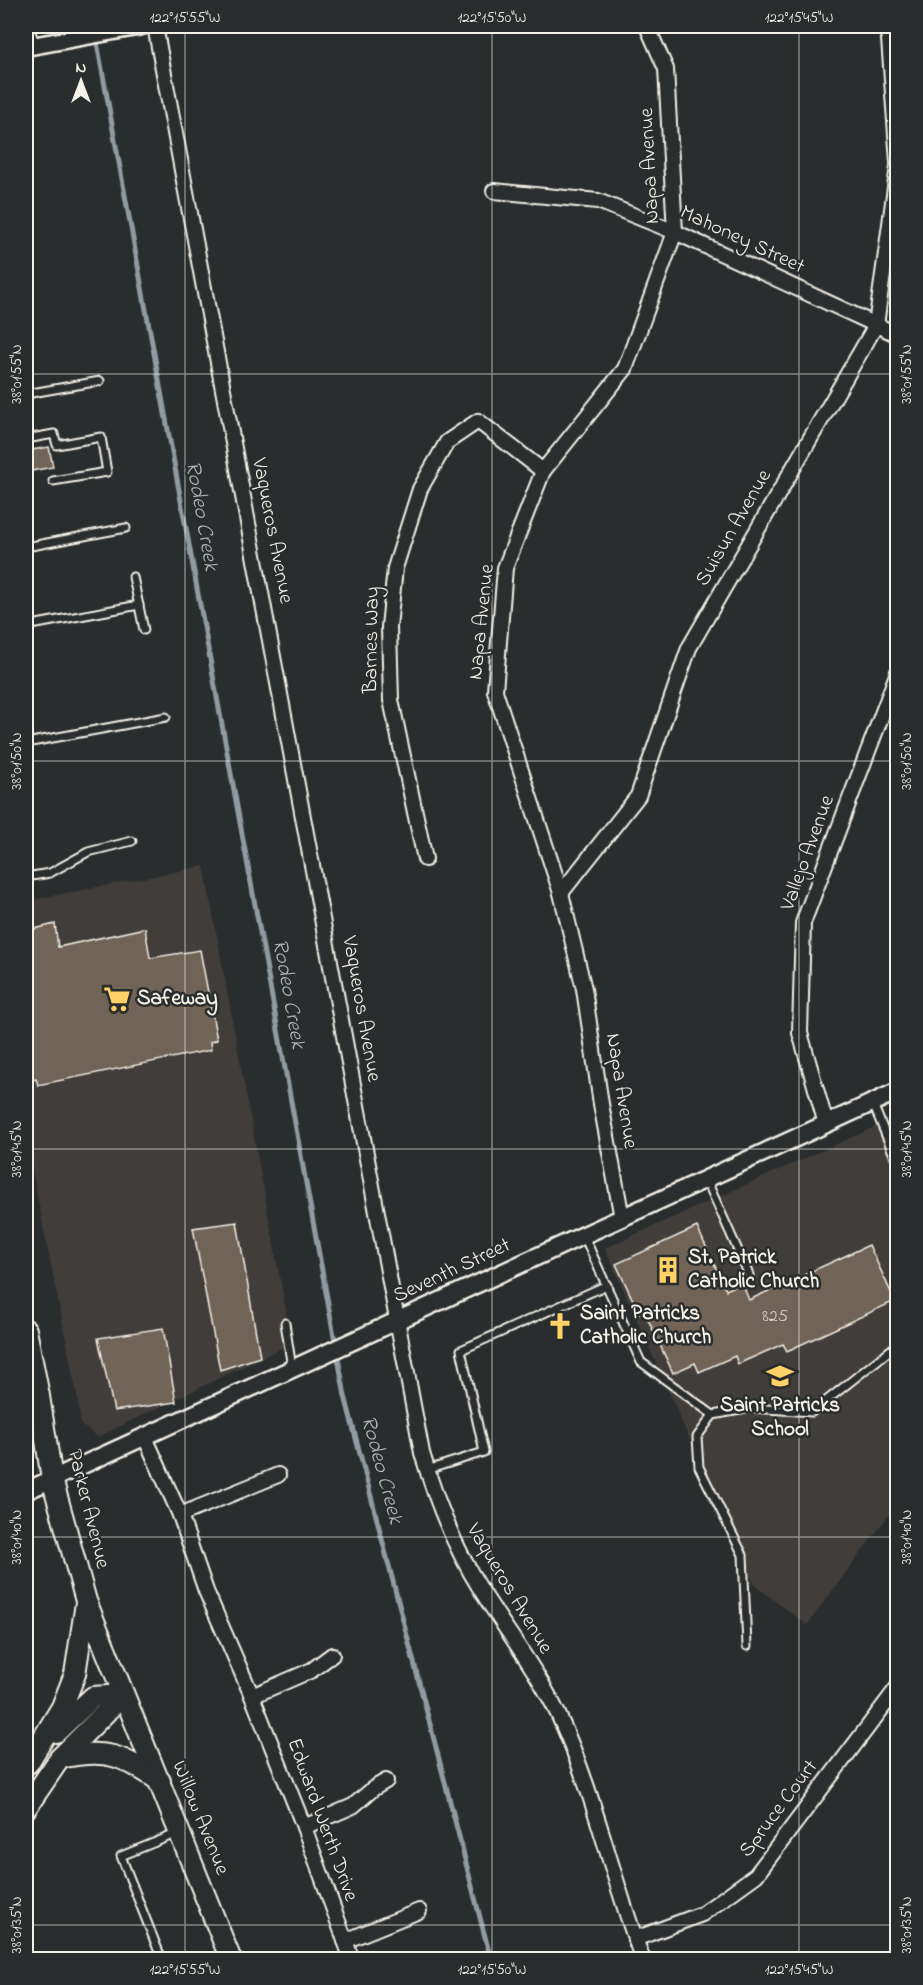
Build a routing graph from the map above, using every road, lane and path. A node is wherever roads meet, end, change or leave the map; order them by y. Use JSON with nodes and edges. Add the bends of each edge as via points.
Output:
{"nodes":[{"id":1,"x":30,"y":26,"type":"edge"},
{"id":2,"x":155,"y":26,"type":"edge"},
{"id":3,"x":647,"y":26,"type":"edge"},
{"id":4,"x":886,"y":26,"type":"edge"},
{"id":5,"x":135,"y":27,"type":"edge"},
{"id":6,"x":31,"y":47,"type":"edge"},
{"id":7,"x":897,"y":164,"type":"edge"},
{"id":8,"x":494,"y":191,"type":"dead end"},
{"id":9,"x":675,"y":232,"type":"junction"},
{"id":10,"x":876,"y":325,"type":"junction"},
{"id":11,"x":897,"y":335,"type":"edge"},
{"id":12,"x":100,"y":381,"type":"dead end"},
{"id":13,"x":26,"y":394,"type":"edge"},
{"id":14,"x":26,"y":439,"type":"edge"},
{"id":15,"x":543,"y":471,"type":"junction"},
{"id":16,"x":53,"y":481,"type":"dead end"},
{"id":17,"x":126,"y":528,"type":"dead end"},
{"id":18,"x":26,"y":547,"type":"edge"},
{"id":19,"x":133,"y":578,"type":"dead end"},
{"id":20,"x":139,"y":605,"type":"junction"},
{"id":21,"x":26,"y":626,"type":"edge"},
{"id":22,"x":144,"y":630,"type":"dead end"},
{"id":23,"x":897,"y":672,"type":"edge"},
{"id":24,"x":166,"y":717,"type":"dead end"},
{"id":25,"x":26,"y":726,"type":"edge"},
{"id":26,"x":27,"y":743,"type":"edge"},
{"id":27,"x":26,"y":794,"type":"edge"},
{"id":28,"x":26,"y":802,"type":"edge"},
{"id":29,"x":132,"y":841,"type":"dead end"},
{"id":30,"x":425,"y":859,"type":"dead end"},
{"id":31,"x":26,"y":877,"type":"edge"},
{"id":32,"x":561,"y":893,"type":"junction"},
{"id":33,"x":897,"y":1091,"type":"edge"},
{"id":34,"x":873,"y":1102,"type":"junction"},
{"id":35,"x":826,"y":1124,"type":"junction"},
{"id":36,"x":897,"y":1166,"type":"edge"},
{"id":37,"x":706,"y":1179,"type":"junction"},
{"id":38,"x":622,"y":1218,"type":"junction"},
{"id":39,"x":584,"y":1235,"type":"junction"},
{"id":40,"x":749,"y":1275,"type":"dead end"},
{"id":41,"x":608,"y":1285,"type":"junction"},
{"id":42,"x":396,"y":1322,"type":"junction"},
{"id":43,"x":285,"y":1323,"type":"dead end"},
{"id":44,"x":26,"y":1333,"type":"edge"},
{"id":45,"x":897,"y":1344,"type":"edge"},
{"id":46,"x":292,"y":1368,"type":"junction"},
{"id":47,"x":713,"y":1415,"type":"junction"},
{"id":48,"x":145,"y":1437,"type":"junction"},
{"id":49,"x":427,"y":1470,"type":"junction"},
{"id":50,"x":278,"y":1475,"type":"dead end"},
{"id":51,"x":52,"y":1479,"type":"junction"},
{"id":52,"x":26,"y":1491,"type":"edge"},
{"id":53,"x":180,"y":1515,"type":"junction"},
{"id":54,"x":86,"y":1600,"type":"junction"},
{"id":55,"x":747,"y":1646,"type":"dead end"},
{"id":56,"x":332,"y":1655,"type":"dead end"},
{"id":57,"x":897,"y":1687,"type":"edge"},
{"id":58,"x":123,"y":1695,"type":"junction"},
{"id":59,"x":252,"y":1696,"type":"junction"},
{"id":60,"x":60,"y":1758,"type":"junction"},
{"id":61,"x":27,"y":1765,"type":"edge"},
{"id":62,"x":160,"y":1781,"type":"junction"},
{"id":63,"x":386,"y":1781,"type":"dead end"},
{"id":64,"x":26,"y":1808,"type":"edge"},
{"id":65,"x":304,"y":1827,"type":"junction"},
{"id":66,"x":180,"y":1832,"type":"junction"},
{"id":67,"x":419,"y":1911,"type":"dead end"},
{"id":68,"x":635,"y":1939,"type":"junction"},
{"id":69,"x":345,"y":1941,"type":"junction"},
{"id":70,"x":162,"y":1959,"type":"edge"},
{"id":71,"x":231,"y":1959,"type":"edge"},
{"id":72,"x":352,"y":1959,"type":"edge"},
{"id":73,"x":643,"y":1959,"type":"edge"}],
"edges":[{"from":1,"to":6,"type":"lane"},
{"from":2,"to":42,"type":"street","name":"Vaqueros Avenue"},
{"from":3,"to":9,"type":"street","name":"Napa Avenue","via":[[666,69]]},
{"from":4,"to":7,"type":"street","name":"Suisun Avenue"},
{"from":5,"to":6,"type":"street"},
{"from":7,"to":10,"type":"street","name":"Suisun Avenue"},
{"from":8,"to":9,"type":"street","name":"Mahoney Street","via":[[598,201]]},
{"from":9,"to":10,"type":"street","name":"Mahoney Street"},
{"from":9,"to":15,"type":"street","name":"Napa Avenue","via":[[625,369]]},
{"from":10,"to":11,"type":"street","name":"Mahoney Street"},
{"from":10,"to":32,"type":"street","name":"Suisun Avenue","via":[[689,648],[638,796]]},
{"from":12,"to":13,"type":"lane"},
{"from":14,"to":16,"type":"lane","via":[[54,434],[57,445],[101,437],[107,472]]},
{"from":15,"to":30,"type":"street","name":"Barnes Way","via":[[478,421],[447,442],[420,489],[395,568],[389,627],[391,700]]},
{"from":15,"to":32,"type":"street","name":"Napa Avenue","via":[[505,568],[495,691]]},
{"from":17,"to":18,"type":"lane"},
{"from":19,"to":20,"type":"lane"},
{"from":20,"to":21,"type":"lane"},
{"from":20,"to":22,"type":"lane"},
{"from":23,"to":35,"type":"street","name":"Vallejo Avenue","via":[[803,923],[800,1033]]},
{"from":24,"to":26,"type":"lane"},
{"from":25,"to":26,"type":"lane"},
{"from":27,"to":28,"type":"lane"},
{"from":29,"to":31,"type":"lane","via":[[88,852],[50,873]]},
{"from":32,"to":38,"type":"street","name":"Napa Avenue","via":[[584,989]]},
{"from":33,"to":34,"type":"street","name":"Seventh Street"},
{"from":34,"to":35,"type":"street","name":"Seventh Street"},
{"from":34,"to":36,"type":"lane"},
{"from":35,"to":37,"type":"street","name":"Seventh Street"},
{"from":37,"to":38,"type":"street","name":"Seventh Street"},
{"from":37,"to":40,"type":"lane"},
{"from":38,"to":39,"type":"street","name":"Seventh Street"},
{"from":39,"to":41,"type":"lane"},
{"from":39,"to":42,"type":"street","name":"Seventh Street"},
{"from":41,"to":47,"type":"lane","via":[[641,1362]]},
{"from":41,"to":49,"type":"lane","via":[[461,1350],[484,1452]]},
{"from":42,"to":46,"type":"street","name":"Seventh Street"},
{"from":42,"to":49,"type":"street","name":"Vaqueros Avenue"},
{"from":43,"to":46,"type":"lane"},
{"from":44,"to":51,"type":"main road","name":"Parker Avenue"},
{"from":45,"to":47,"type":"lane","via":[[812,1412],[751,1408]]},
{"from":46,"to":48,"type":"street","name":"Seventh Street"},
{"from":47,"to":55,"type":"lane","via":[[697,1437],[699,1467],[743,1555]]},
{"from":48,"to":51,"type":"street","name":"Seventh Street"},
{"from":48,"to":53,"type":"street","name":"Edward Werth Drive"},
{"from":49,"to":68,"type":"street","name":"Vaqueros Avenue","via":[[453,1539],[480,1590],[522,1650],[562,1723],[592,1801]]},
{"from":50,"to":53,"type":"street"},
{"from":51,"to":52,"type":"street","name":"Seventh Street"},
{"from":51,"to":54,"type":"main road","name":"Parker Avenue"},
{"from":53,"to":59,"type":"street","name":"Edward Werth Drive","via":[[206,1590]]},
{"from":54,"to":58,"type":"main road","name":"Parker Avenue"},
{"from":54,"to":61,"type":"main road","via":[[75,1674],[62,1707]]},
{"from":56,"to":59,"type":"street","via":[[312,1670]]},
{"from":57,"to":68,"type":"street","name":"Spruce Court","via":[[756,1875],[702,1914]]},
{"from":58,"to":60,"type":"main road"},
{"from":58,"to":61,"type":"main road","via":[[93,1697]]},
{"from":58,"to":62,"type":"main road","name":"Willow Avenue"},
{"from":59,"to":65,"type":"street","name":"Edward Werth Drive"},
{"from":60,"to":62,"type":"main road","via":[[86,1753],[117,1756]]},
{"from":60,"to":64,"type":"main road"},
{"from":62,"to":66,"type":"main road","name":"Willow Avenue"},
{"from":63,"to":65,"type":"street","via":[[353,1806]]},
{"from":65,"to":69,"type":"street","name":"Edward Werth Drive"},
{"from":66,"to":70,"type":"lane","via":[[121,1856]]},
{"from":66,"to":71,"type":"main road","name":"Willow Avenue"},
{"from":67,"to":69,"type":"street"},
{"from":68,"to":73,"type":"street","name":"Vaqueros Avenue"},
{"from":69,"to":72,"type":"street","name":"Edward Werth Drive"}]}
